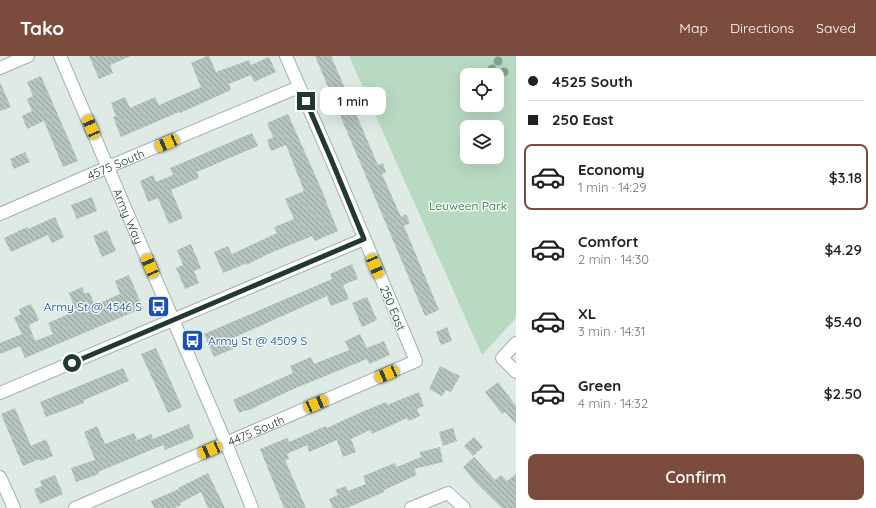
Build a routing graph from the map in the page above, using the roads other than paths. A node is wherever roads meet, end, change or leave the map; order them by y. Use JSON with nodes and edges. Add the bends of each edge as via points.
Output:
{"nodes":[{"id":1,"x":28,"y":56,"type":"edge"},
{"id":2,"x":60,"y":56,"type":"edge"},
{"id":3,"x":286,"y":56,"type":"edge"},
{"id":4,"x":0,"y":68,"type":"edge"},
{"id":5,"x":299,"y":87,"type":"junction"},
{"id":6,"x":108,"y":167,"type":"junction"},
{"id":7,"x":0,"y":214,"type":"edge"},
{"id":8,"x":364,"y":239,"type":"junction"},
{"id":9,"x":172,"y":320,"type":"junction"},
{"id":10,"x":516,"y":343,"type":"edge"},
{"id":11,"x":416,"y":361,"type":"joint"},
{"id":12,"x":516,"y":372,"type":"edge"},
{"id":13,"x":0,"y":393,"type":"edge"},
{"id":14,"x":226,"y":443,"type":"junction"},
{"id":15,"x":0,"y":477,"type":"edge"},
{"id":16,"x":14,"y":508,"type":"edge"},
{"id":17,"x":75,"y":508,"type":"edge"},
{"id":18,"x":252,"y":508,"type":"edge"},
{"id":19,"x":411,"y":508,"type":"edge"},
{"id":20,"x":464,"y":508,"type":"edge"}],
"edges":[{"from":1,"to":4,"type":"street"},
{"from":2,"to":6,"type":"street","name":"Army Way"},
{"from":3,"to":5,"type":"street","name":"250 East"},
{"from":5,"to":6,"type":"street","name":"4575 South"},
{"from":5,"to":8,"type":"street","name":"250 East"},
{"from":6,"to":7,"type":"street","name":"4575 South"},
{"from":6,"to":9,"type":"street","name":"Army Way"},
{"from":8,"to":9,"type":"street"},
{"from":8,"to":11,"type":"street","name":"250 East"},
{"from":9,"to":13,"type":"street"},
{"from":9,"to":14,"type":"street","name":"Army Way"},
{"from":10,"to":12,"type":"street","via":[[502,358]]},
{"from":11,"to":14,"type":"street","name":"4475 South"},
{"from":14,"to":17,"type":"street","name":"4475 South"},
{"from":14,"to":18,"type":"street","name":"Army Way"},
{"from":15,"to":16,"type":"street"},
{"from":19,"to":20,"type":"street","via":[[448,493]]}]}
